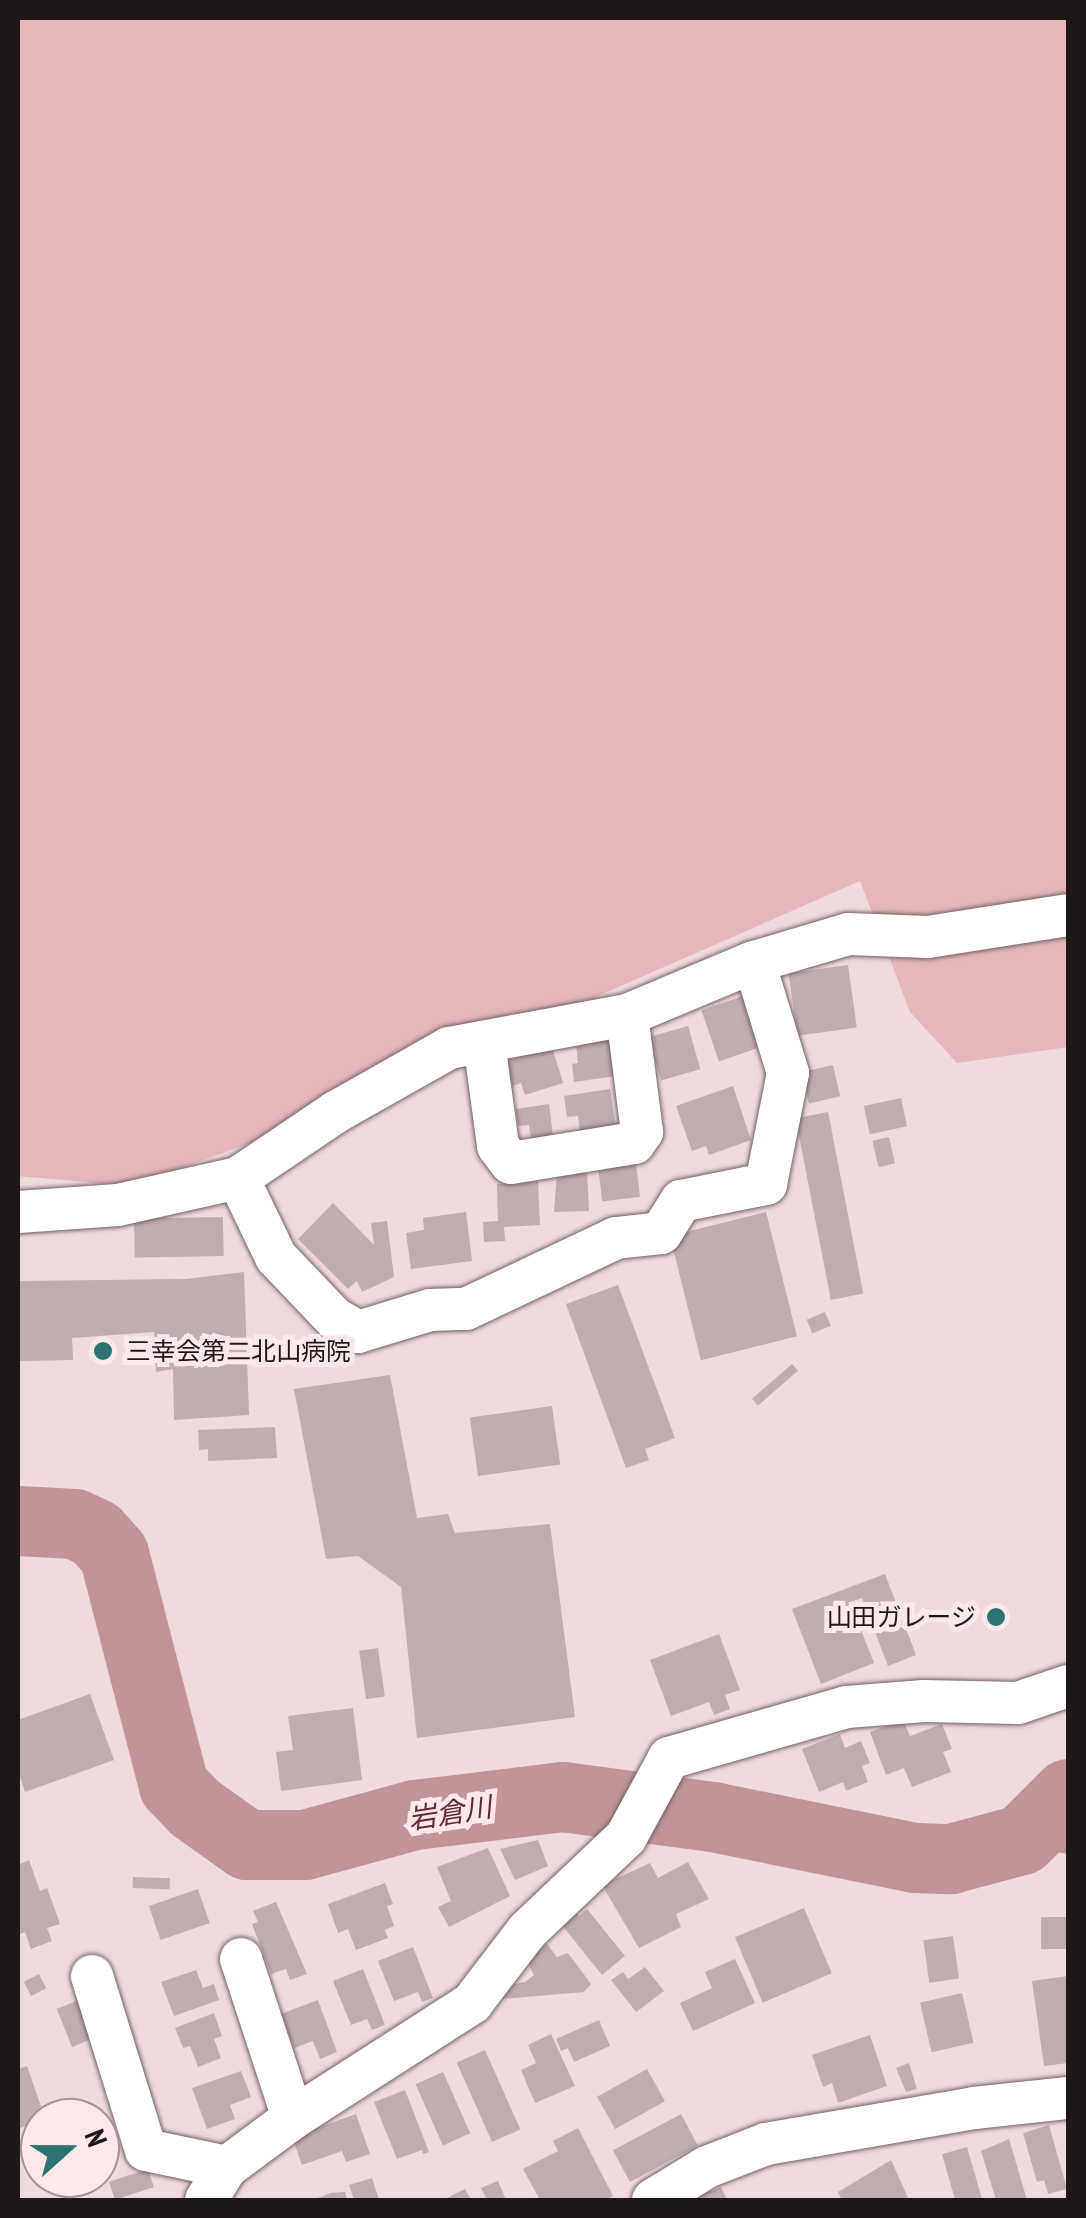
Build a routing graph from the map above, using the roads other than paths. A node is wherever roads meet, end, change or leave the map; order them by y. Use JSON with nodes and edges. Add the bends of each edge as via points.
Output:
{"nodes":[{"id":1,"x":1068,"y":915,"type":"edge"},
{"id":2,"x":754,"y":962,"type":"junction"},
{"id":3,"x":627,"y":1015,"type":"junction"},
{"id":4,"x":484,"y":1042,"type":"junction"},
{"id":5,"x":238,"y":1178,"type":"junction"},
{"id":6,"x":18,"y":1212,"type":"edge"},
{"id":7,"x":1068,"y":1686,"type":"edge"},
{"id":8,"x":241,"y":1959,"type":"dead end"},
{"id":9,"x":92,"y":1976,"type":"dead end"},
{"id":10,"x":1068,"y":2098,"type":"edge"},
{"id":11,"x":293,"y":2118,"type":"junction"},
{"id":12,"x":216,"y":2184,"type":"edge"},
{"id":13,"x":652,"y":2200,"type":"edge"}],
"edges":[{"from":1,"to":2,"type":"street","via":[[928,937],[848,934]]},
{"from":2,"to":3,"type":"street"},
{"from":2,"to":5,"type":"street","via":[[788,1074],[766,1184],[681,1201],[661,1233],[616,1238],[466,1309],[430,1310],[358,1332],[334,1318],[276,1258]]},
{"from":3,"to":4,"type":"street"},
{"from":3,"to":4,"type":"street","via":[[642,1132],[634,1142],[512,1162],[498,1146]]},
{"from":4,"to":5,"type":"street","via":[[450,1048],[336,1112]]},
{"from":5,"to":6,"type":"street","via":[[118,1205]]},
{"from":7,"to":11,"type":"street","via":[[1018,1703],[846,1706],[668,1758],[626,1837],[527,1931],[472,2003]]},
{"from":8,"to":11,"type":"street"},
{"from":9,"to":12,"type":"street","via":[[146,2150]]},
{"from":10,"to":13,"type":"street","via":[[766,2144],[707,2166]]},
{"from":11,"to":12,"type":"street"}]}
